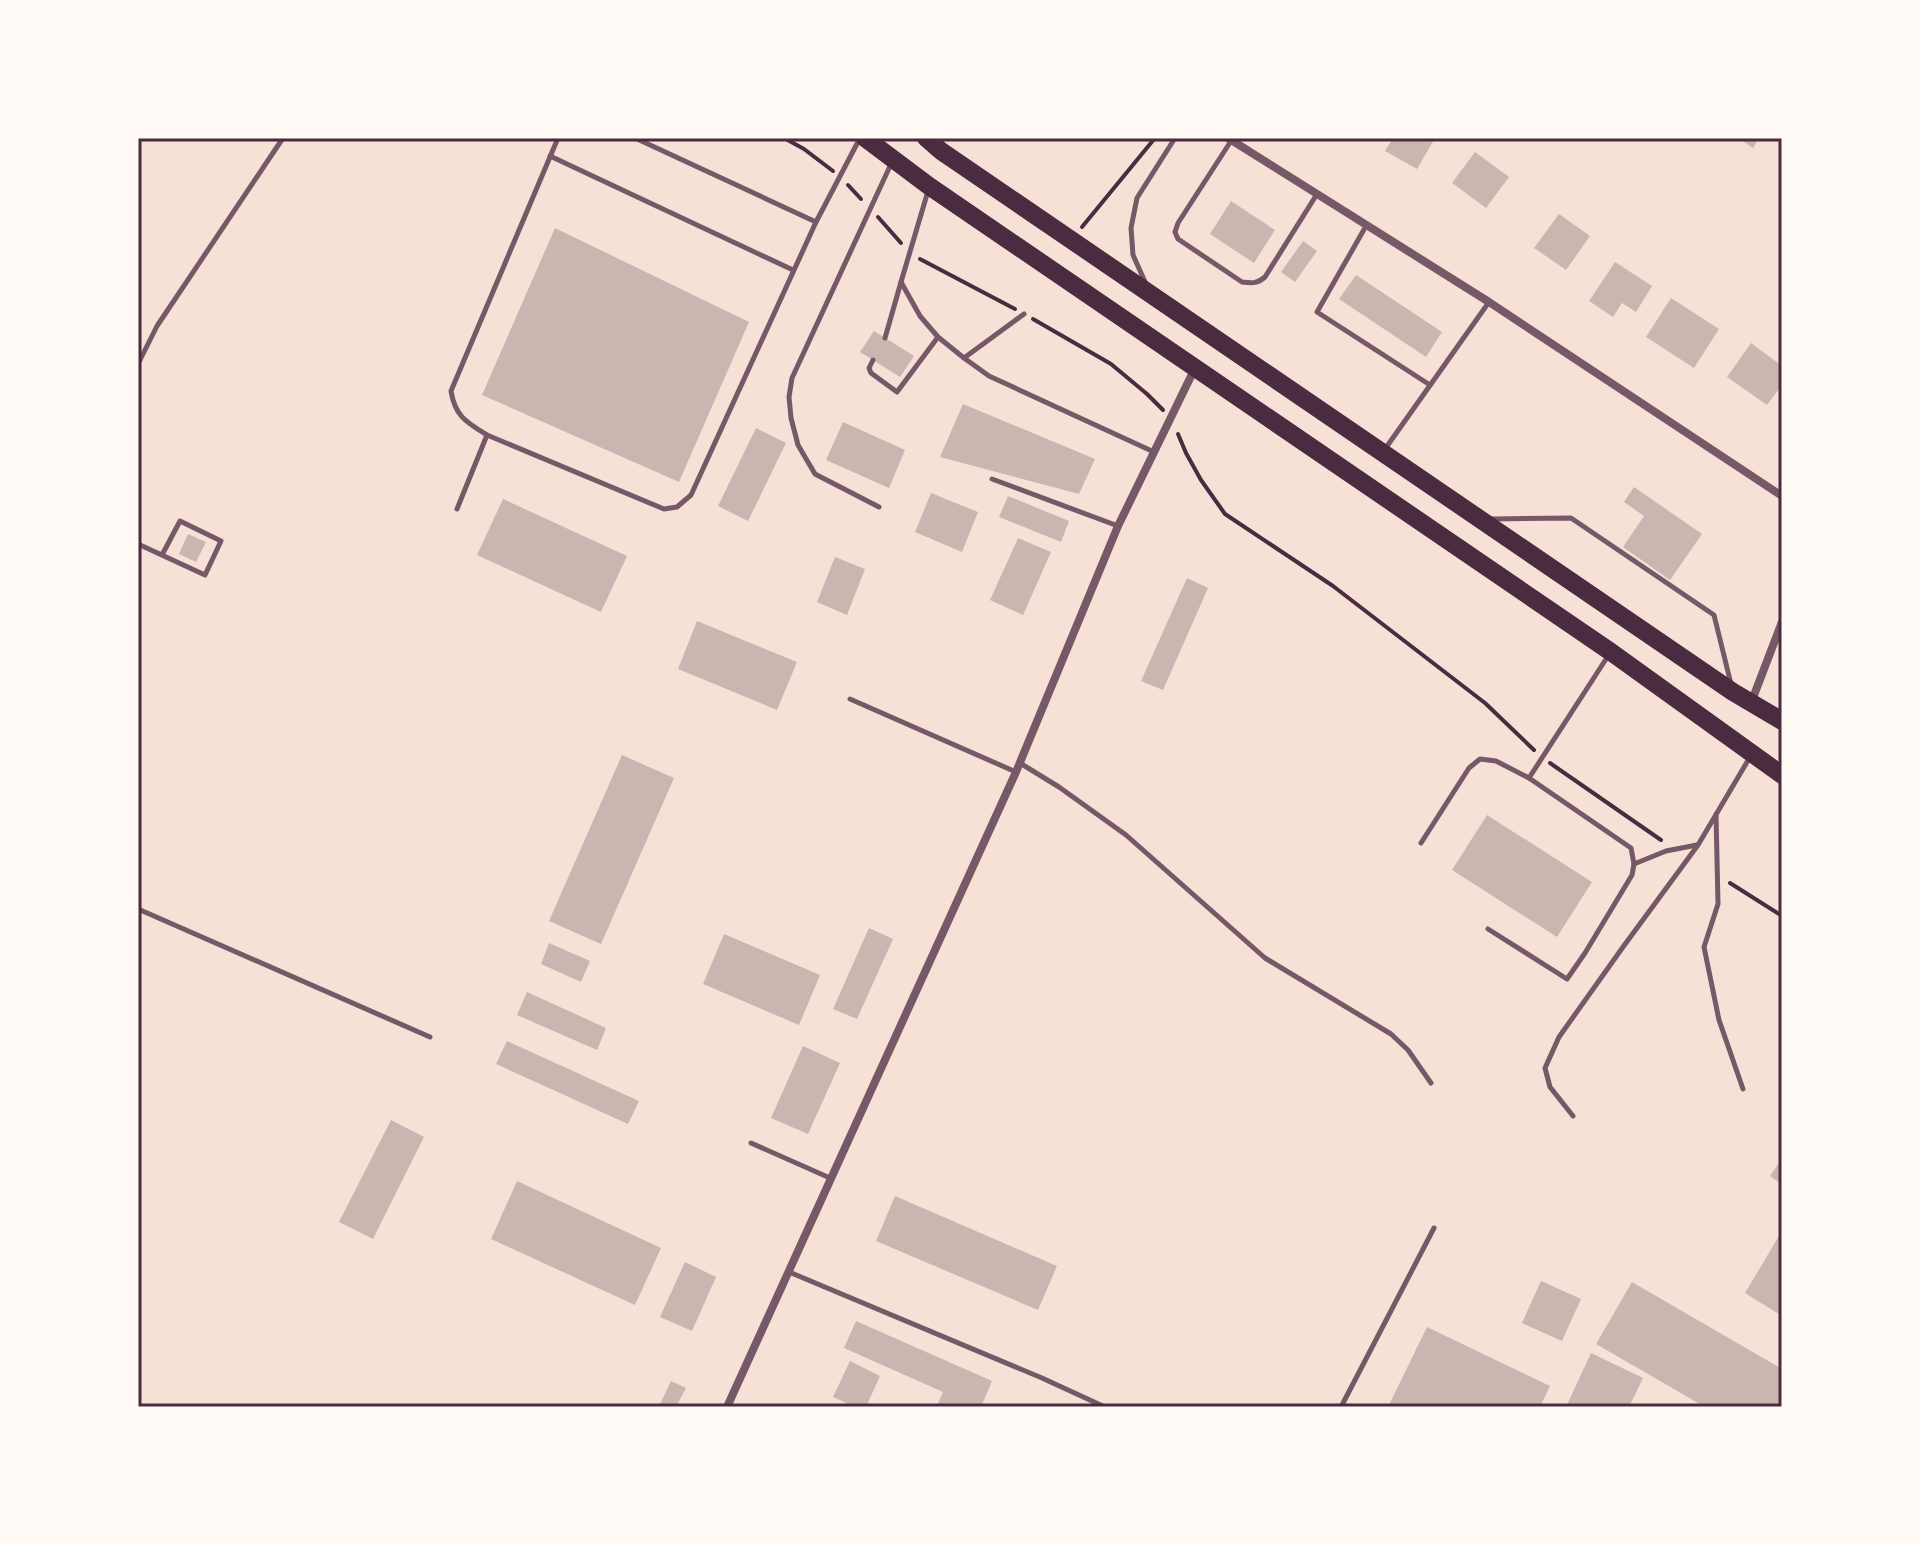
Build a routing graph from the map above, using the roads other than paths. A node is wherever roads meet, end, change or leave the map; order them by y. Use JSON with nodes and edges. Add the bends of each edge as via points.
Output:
{"nodes":[{"id":1,"x":283,"y":138,"type":"edge"},
{"id":2,"x":558,"y":138,"type":"edge"},
{"id":3,"x":635,"y":138,"type":"edge"},
{"id":4,"x":863,"y":138,"type":"edge"},
{"id":5,"x":926,"y":138,"type":"edge"},
{"id":6,"x":1175,"y":138,"type":"edge"},
{"id":7,"x":1230,"y":139,"type":"edge"},
{"id":8,"x":550,"y":156,"type":"junction"},
{"id":9,"x":893,"y":159,"type":"junction"},
{"id":10,"x":929,"y":186,"type":"junction"},
{"id":11,"x":1317,"y":194,"type":"junction"},
{"id":12,"x":816,"y":222,"type":"junction"},
{"id":13,"x":1366,"y":225,"type":"junction"},
{"id":14,"x":793,"y":270,"type":"junction"},
{"id":15,"x":901,"y":282,"type":"junction"},
{"id":16,"x":1151,"y":296,"type":"junction"},
{"id":17,"x":1489,"y":302,"type":"junction"},
{"id":18,"x":1024,"y":314,"type":"road end"},
{"id":19,"x":938,"y":337,"type":"junction"},
{"id":20,"x":885,"y":338,"type":"dead end"},
{"id":21,"x":964,"y":358,"type":"junction"},
{"id":22,"x":873,"y":360,"type":"dead end"},
{"id":23,"x":138,"y":364,"type":"edge"},
{"id":24,"x":1196,"y":368,"type":"junction"},
{"id":25,"x":1430,"y":385,"type":"junction"},
{"id":26,"x":487,"y":435,"type":"junction"},
{"id":27,"x":1154,"y":452,"type":"junction"},
{"id":28,"x":1382,"y":453,"type":"junction"},
{"id":29,"x":992,"y":479,"type":"dead end"},
{"id":30,"x":1782,"y":496,"type":"edge"},
{"id":31,"x":879,"y":507,"type":"dead end"},
{"id":32,"x":457,"y":509,"type":"dead end"},
{"id":33,"x":1478,"y":519,"type":"junction"},
{"id":34,"x":1118,"y":526,"type":"junction"},
{"id":35,"x":138,"y":544,"type":"edge"},
{"id":36,"x":162,"y":555,"type":"junction"},
{"id":37,"x":1782,"y":622,"type":"edge"},
{"id":38,"x":1611,"y":652,"type":"junction"},
{"id":39,"x":1733,"y":692,"type":"junction"},
{"id":40,"x":850,"y":699,"type":"dead end"},
{"id":41,"x":1751,"y":703,"type":"junction"},
{"id":42,"x":1782,"y":721,"type":"edge"},
{"id":43,"x":1752,"y":753,"type":"junction"},
{"id":44,"x":1018,"y":767,"type":"junction"},
{"id":45,"x":1782,"y":775,"type":"edge"},
{"id":46,"x":1529,"y":778,"type":"junction"},
{"id":47,"x":1716,"y":813,"type":"junction"},
{"id":48,"x":1421,"y":843,"type":"dead end"},
{"id":49,"x":1698,"y":845,"type":"junction"},
{"id":50,"x":1634,"y":864,"type":"junction"},
{"id":51,"x":138,"y":909,"type":"edge"},
{"id":52,"x":1488,"y":929,"type":"dead end"},
{"id":53,"x":430,"y":1037,"type":"dead end"},
{"id":54,"x":1431,"y":1083,"type":"dead end"},
{"id":55,"x":1743,"y":1089,"type":"dead end"},
{"id":56,"x":1573,"y":1116,"type":"dead end"},
{"id":57,"x":751,"y":1143,"type":"dead end"},
{"id":58,"x":831,"y":1178,"type":"junction"},
{"id":59,"x":1434,"y":1228,"type":"dead end"},
{"id":60,"x":789,"y":1272,"type":"junction"},
{"id":61,"x":727,"y":1407,"type":"edge"},
{"id":62,"x":1105,"y":1407,"type":"edge"},
{"id":63,"x":1341,"y":1407,"type":"edge"}],
"edges":[{"from":1,"to":23,"type":"lane","via":[[157,326]]},
{"from":2,"to":8,"type":"lane"},
{"from":3,"to":12,"type":"lane"},
{"from":4,"to":9,"type":"main road"},
{"from":4,"to":12,"type":"lane"},
{"from":5,"to":16,"type":"main road"},
{"from":6,"to":16,"type":"lane","via":[[1137,198],[1131,228],[1133,255]]},
{"from":7,"to":11,"type":"street"},
{"from":7,"to":11,"type":"lane","via":[[1175,232],[1242,282],[1265,277]]},
{"from":8,"to":14,"type":"lane"},
{"from":8,"to":26,"type":"lane","via":[[451,391],[454,407],[466,422]]},
{"from":9,"to":10,"type":"main road"},
{"from":9,"to":31,"type":"lane","via":[[792,378],[789,397],[798,445],[815,474]]},
{"from":10,"to":15,"type":"lane"},
{"from":10,"to":24,"type":"main road"},
{"from":11,"to":13,"type":"street"},
{"from":12,"to":14,"type":"lane"},
{"from":13,"to":17,"type":"street"},
{"from":13,"to":25,"type":"lane","via":[[1317,312]]},
{"from":14,"to":26,"type":"lane","via":[[691,495],[677,507],[664,509]]},
{"from":15,"to":19,"type":"lane"},
{"from":15,"to":20,"type":"lane"},
{"from":16,"to":28,"type":"main road"},
{"from":17,"to":25,"type":"lane"},
{"from":17,"to":30,"type":"street"},
{"from":18,"to":21,"type":"lane"},
{"from":19,"to":21,"type":"lane"},
{"from":19,"to":22,"type":"lane","via":[[897,392],[871,373]]},
{"from":21,"to":27,"type":"lane","via":[[989,376]]},
{"from":24,"to":27,"type":"street"},
{"from":24,"to":38,"type":"main road"},
{"from":25,"to":28,"type":"lane"},
{"from":26,"to":32,"type":"lane"},
{"from":27,"to":34,"type":"street"},
{"from":28,"to":33,"type":"main road"},
{"from":29,"to":34,"type":"lane"},
{"from":33,"to":39,"type":"main road"},
{"from":33,"to":39,"type":"lane","via":[[1571,518],[1714,615]]},
{"from":34,"to":44,"type":"street"},
{"from":35,"to":36,"type":"lane"},
{"from":36,"to":36,"type":"lane","via":[[180,521],[221,541],[205,575]]},
{"from":37,"to":41,"type":"street"},
{"from":38,"to":43,"type":"main road"},
{"from":38,"to":46,"type":"lane"},
{"from":39,"to":41,"type":"main road"},
{"from":40,"to":44,"type":"lane"},
{"from":41,"to":42,"type":"main road"},
{"from":43,"to":45,"type":"main road"},
{"from":43,"to":47,"type":"lane"},
{"from":44,"to":54,"type":"lane","via":[[1059,787],[1126,835],[1265,958],[1391,1034]]},
{"from":44,"to":58,"type":"street"},
{"from":46,"to":48,"type":"lane","via":[[1480,759]]},
{"from":46,"to":50,"type":"lane","via":[[1631,848]]},
{"from":47,"to":49,"type":"lane"},
{"from":47,"to":55,"type":"lane","via":[[1718,904],[1704,947],[1719,1020]]},
{"from":49,"to":50,"type":"lane"},
{"from":49,"to":56,"type":"lane","via":[[1559,1037],[1545,1068],[1550,1087]]},
{"from":50,"to":52,"type":"lane","via":[[1567,979]]},
{"from":51,"to":53,"type":"lane"},
{"from":57,"to":58,"type":"lane"},
{"from":58,"to":60,"type":"street"},
{"from":59,"to":63,"type":"lane"},
{"from":60,"to":61,"type":"street"},
{"from":60,"to":62,"type":"lane"}]}
